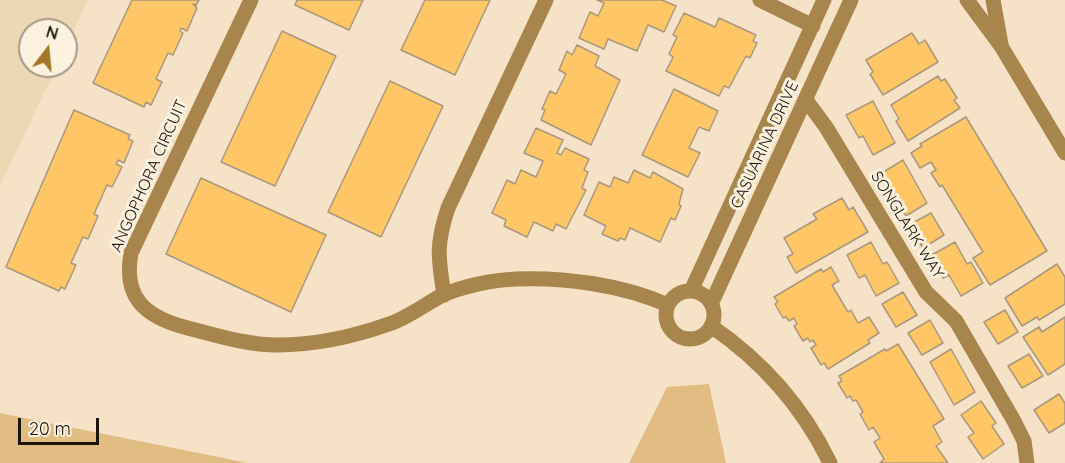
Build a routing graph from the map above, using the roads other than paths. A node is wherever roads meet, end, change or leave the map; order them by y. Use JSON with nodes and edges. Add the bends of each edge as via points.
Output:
{"nodes":[{"id":1,"x":251,"y":0,"type":"edge"},
{"id":2,"x":546,"y":0,"type":"edge"},
{"id":3,"x":760,"y":0,"type":"edge"},
{"id":4,"x":824,"y":0,"type":"edge"},
{"id":5,"x":851,"y":0,"type":"edge"},
{"id":6,"x":967,"y":0,"type":"edge"},
{"id":7,"x":993,"y":0,"type":"edge"},
{"id":8,"x":813,"y":26,"type":"junction"},
{"id":9,"x":1001,"y":46,"type":"junction"},
{"id":10,"x":806,"y":100,"type":"junction"},
{"id":11,"x":1065,"y":153,"type":"edge"},
{"id":12,"x":690,"y":291,"type":"junction"},
{"id":13,"x":444,"y":295,"type":"junction"},
{"id":14,"x":711,"y":304,"type":"junction"},
{"id":15,"x":668,"y":305,"type":"junction"},
{"id":16,"x":711,"y":326,"type":"junction"},
{"id":17,"x":830,"y":463,"type":"edge"},
{"id":18,"x":1027,"y":463,"type":"edge"}],
"edges":[{"from":1,"to":13,"type":"street","name":"ANGOPHORA CIRCUIT","via":[[131,253],[130,286],[143,309],[169,323],[229,339],[278,345],[336,338],[391,323]]},
{"from":2,"to":13,"type":"street","via":[[448,208],[438,255]]},
{"from":3,"to":8,"type":"street"},
{"from":4,"to":8,"type":"street","name":"CASUARINA DRIVE"},
{"from":5,"to":10,"type":"street","name":"CASUARINA DRIVE"},
{"from":6,"to":9,"type":"street"},
{"from":7,"to":9,"type":"street"},
{"from":8,"to":12,"type":"street","name":"CASUARINA DRIVE"},
{"from":9,"to":11,"type":"street"},
{"from":10,"to":14,"type":"street","name":"CASUARINA DRIVE"},
{"from":10,"to":18,"type":"street","name":"SONGLARK WAY","via":[[926,292],[956,321],[1014,421],[1024,441]]},
{"from":12,"to":14,"type":"street","via":[[702,294]]},
{"from":12,"to":15,"type":"street","via":[[677,295]]},
{"from":13,"to":15,"type":"street","name":"ANGOPHORA CIRCUIT","via":[[516,279],[590,283]]},
{"from":14,"to":16,"type":"street"},
{"from":15,"to":16,"type":"street","via":[[667,321],[684,338],[700,337]]},
{"from":16,"to":17,"type":"street","via":[[780,384],[811,426]]}]}
